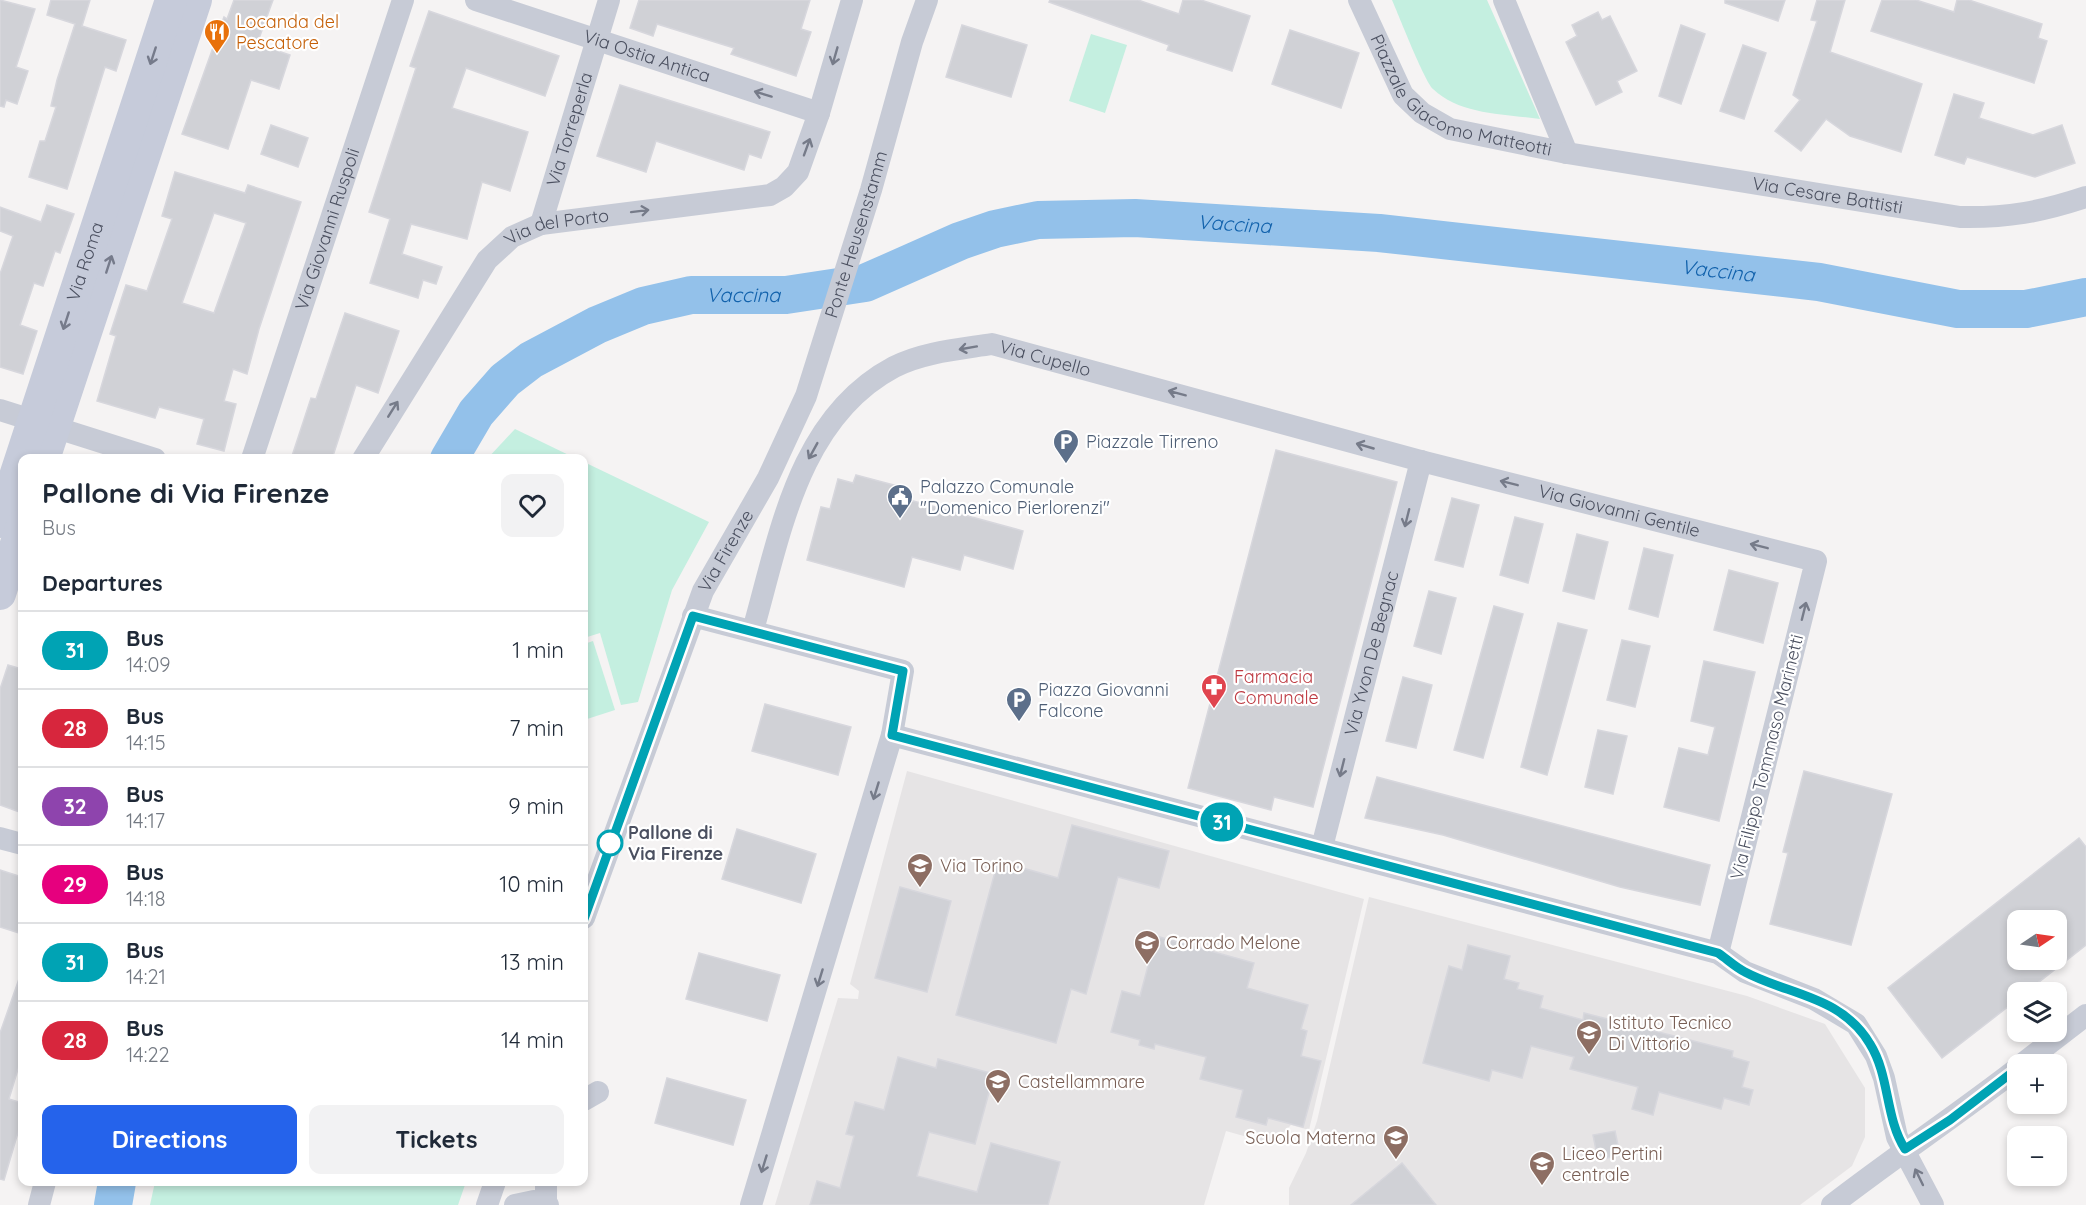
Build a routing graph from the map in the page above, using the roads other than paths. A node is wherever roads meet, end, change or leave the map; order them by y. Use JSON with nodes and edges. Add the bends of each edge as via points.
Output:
{"nodes":[{"id":1,"x":171,"y":0,"type":"edge"},
{"id":2,"x":196,"y":0,"type":"edge"},
{"id":3,"x":403,"y":0,"type":"edge"},
{"id":4,"x":476,"y":0,"type":"edge"},
{"id":5,"x":609,"y":0,"type":"edge"},
{"id":6,"x":852,"y":0,"type":"edge"},
{"id":7,"x":911,"y":0,"type":"edge"},
{"id":8,"x":927,"y":0,"type":"edge"},
{"id":9,"x":1359,"y":0,"type":"edge"},
{"id":10,"x":1504,"y":0,"type":"edge"},
{"id":11,"x":596,"y":41,"type":"junction"},
{"id":12,"x":912,"y":42,"type":"junction"},
{"id":13,"x":819,"y":113,"type":"junction"},
{"id":14,"x":1568,"y":153,"type":"junction"},
{"id":15,"x":2086,"y":197,"type":"edge"},
{"id":16,"x":541,"y":224,"type":"junction"},
{"id":17,"x":0,"y":410,"type":"edge"},
{"id":18,"x":44,"y":424,"type":"junction"},
{"id":19,"x":794,"y":424,"type":"joint"},
{"id":20,"x":31,"y":454,"type":"edge"},
{"id":21,"x":44,"y":454,"type":"edge"},
{"id":22,"x":139,"y":454,"type":"edge"},
{"id":23,"x":254,"y":454,"type":"edge"},
{"id":24,"x":366,"y":454,"type":"edge"},
{"id":25,"x":1421,"y":461,"type":"junction"},
{"id":26,"x":18,"y":482,"type":"edge"},
{"id":27,"x":0,"y":522,"type":"edge"},
{"id":28,"x":18,"y":538,"type":"edge"},
{"id":29,"x":1816,"y":561,"type":"joint"},
{"id":30,"x":0,"y":594,"type":"edge"},
{"id":31,"x":693,"y":616,"type":"junction"},
{"id":32,"x":753,"y":630,"type":"junction"},
{"id":33,"x":892,"y":735,"type":"junction"},
{"id":34,"x":0,"y":838,"type":"edge"},
{"id":35,"x":18,"y":843,"type":"edge"},
{"id":36,"x":1322,"y":847,"type":"junction"},
{"id":37,"x":588,"y":907,"type":"edge"},
{"id":38,"x":1718,"y":953,"type":"junction"},
{"id":39,"x":2086,"y":1015,"type":"edge"},
{"id":40,"x":2035,"y":1054,"type":"edge"},
{"id":41,"x":2007,"y":1076,"type":"edge"},
{"id":42,"x":1905,"y":1149,"type":"junction"},
{"id":43,"x":44,"y":1186,"type":"edge"},
{"id":44,"x":494,"y":1186,"type":"edge"},
{"id":45,"x":536,"y":1186,"type":"edge"},
{"id":46,"x":547,"y":1197,"type":"edge"},
{"id":47,"x":39,"y":1205,"type":"edge"},
{"id":48,"x":487,"y":1205,"type":"edge"},
{"id":49,"x":515,"y":1205,"type":"edge"},
{"id":50,"x":751,"y":1205,"type":"edge"},
{"id":51,"x":1832,"y":1205,"type":"edge"},
{"id":52,"x":1933,"y":1205,"type":"edge"}],
"edges":[{"from":1,"to":18,"type":"street","name":"Via Roma","one_way":true},
{"from":18,"to":2,"type":"street","name":"Via Roma","one_way":true},
{"from":3,"to":23,"type":"street","name":"Via Giovanni Ruspoli"},
{"from":4,"to":11,"type":"street","name":"Via Ostia Antica"},
{"from":5,"to":11,"type":"street","name":"Via Torreperla"},
{"from":6,"to":13,"type":"street","name":"Via del Porto","one_way":true},
{"from":7,"to":12,"type":"street"},
{"from":8,"to":12,"type":"street"},
{"from":9,"to":14,"type":"street","name":"Piazzale Giacomo Matteotti","via":[[1403,95],[1422,113],[1450,129]]},
{"from":10,"to":14,"type":"street","name":"Piazzale Giacomo Matteotti"},
{"from":13,"to":11,"type":"street","name":"Via Ostia Antica","one_way":true},
{"from":11,"to":16,"type":"street","name":"Via Torreperla"},
{"from":12,"to":19,"type":"street","name":"Ponte Heusenstamm","via":[[871,190]]},
{"from":16,"to":13,"type":"street","name":"Via del Porto","one_way":true,"via":[[770,195],[784,188],[798,172]]},
{"from":14,"to":15,"type":"street","name":"Via Cesare Battisti","via":[[1960,217],[2042,212]]},
{"from":24,"to":16,"type":"street","name":"Via del Porto","one_way":true,"via":[[487,260],[512,237]]},
{"from":17,"to":18,"type":"street"},
{"from":18,"to":20,"type":"street","name":"Via Roma"},
{"from":18,"to":21,"type":"street","name":"Via Roma"},
{"from":18,"to":22,"type":"street"},
{"from":19,"to":31,"type":"street","name":"Via Firenze"},
{"from":29,"to":25,"type":"street","name":"Via Giovanni Gentile","one_way":true},
{"from":25,"to":32,"type":"street","name":"Via Cupello","one_way":true,"via":[[992,344],[940,353],[895,366],[858,392],[831,420],[792,492]]},
{"from":25,"to":36,"type":"street","name":"Via Yvon De Begnac","one_way":true},
{"from":26,"to":27,"type":"street","name":"Via Roma"},
{"from":28,"to":30,"type":"street"},
{"from":38,"to":29,"type":"street","name":"Via Filippo Tommaso Marinetti","one_way":true},
{"from":31,"to":32,"type":"street"},
{"from":31,"to":37,"type":"street","name":"Via Firenze"},
{"from":32,"to":33,"type":"street","via":[[903,671]]},
{"from":33,"to":36,"type":"street"},
{"from":33,"to":50,"type":"street","one_way":true},
{"from":34,"to":35,"type":"street"},
{"from":36,"to":38,"type":"street"},
{"from":38,"to":42,"type":"street","via":[[1745,972],[1814,999],[1856,1024],[1876,1056],[1897,1137]]},
{"from":39,"to":40,"type":"street"},
{"from":41,"to":42,"type":"street"},
{"from":42,"to":51,"type":"street"},
{"from":52,"to":42,"type":"street","one_way":true},
{"from":43,"to":47,"type":"street"},
{"from":44,"to":48,"type":"street"},
{"from":45,"to":46,"type":"street"},
{"from":46,"to":49,"type":"street"}]}
